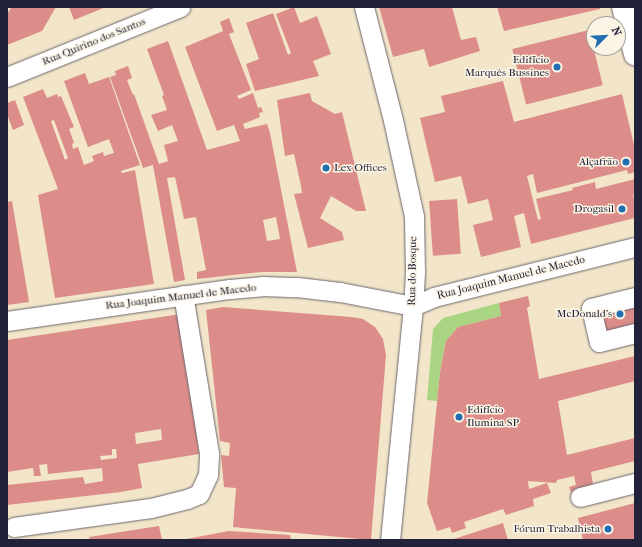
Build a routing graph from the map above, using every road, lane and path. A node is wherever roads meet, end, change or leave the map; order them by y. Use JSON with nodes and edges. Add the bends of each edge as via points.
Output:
{"nodes":[{"id":1,"x":180,"y":7,"type":"edge"},
{"id":2,"x":364,"y":7,"type":"edge"},
{"id":3,"x":623,"y":7,"type":"edge"},
{"id":4,"x":635,"y":54,"type":"edge"},
{"id":5,"x":7,"y":77,"type":"edge"},
{"id":6,"x":635,"y":247,"type":"edge"},
{"id":7,"x":183,"y":295,"type":"junction"},
{"id":8,"x":635,"y":297,"type":"edge"},
{"id":9,"x":413,"y":306,"type":"junction"},
{"id":10,"x":7,"y":321,"type":"edge"},
{"id":11,"x":635,"y":333,"type":"edge"},
{"id":12,"x":635,"y":483,"type":"edge"},
{"id":13,"x":580,"y":497,"type":"dead end"},
{"id":14,"x":14,"y":527,"type":"dead end"},
{"id":15,"x":390,"y":540,"type":"edge"}],
"edges":[{"from":1,"to":5,"type":"street","name":"Rua Quirino dos Santos"},
{"from":2,"to":9,"type":"street","name":"Rua do Bosque","via":[[414,216]]},
{"from":3,"to":4,"type":"main road"},
{"from":6,"to":9,"type":"street","name":"Rua Joaquim Manuel de Macedo","via":[[434,297]]},
{"from":7,"to":9,"type":"street","name":"Rua Joaquim Manuel de Macedo","via":[[262,286],[297,287],[340,292]]},
{"from":7,"to":10,"type":"street","name":"Rua Joaquim Manuel de Macedo"},
{"from":7,"to":14,"type":"street","via":[[209,453],[208,475],[199,494],[151,508]]},
{"from":8,"to":11,"type":"street","via":[[591,308],[599,342]]},
{"from":9,"to":15,"type":"street","name":"Rua do Bosque"},
{"from":12,"to":13,"type":"street"}]}
